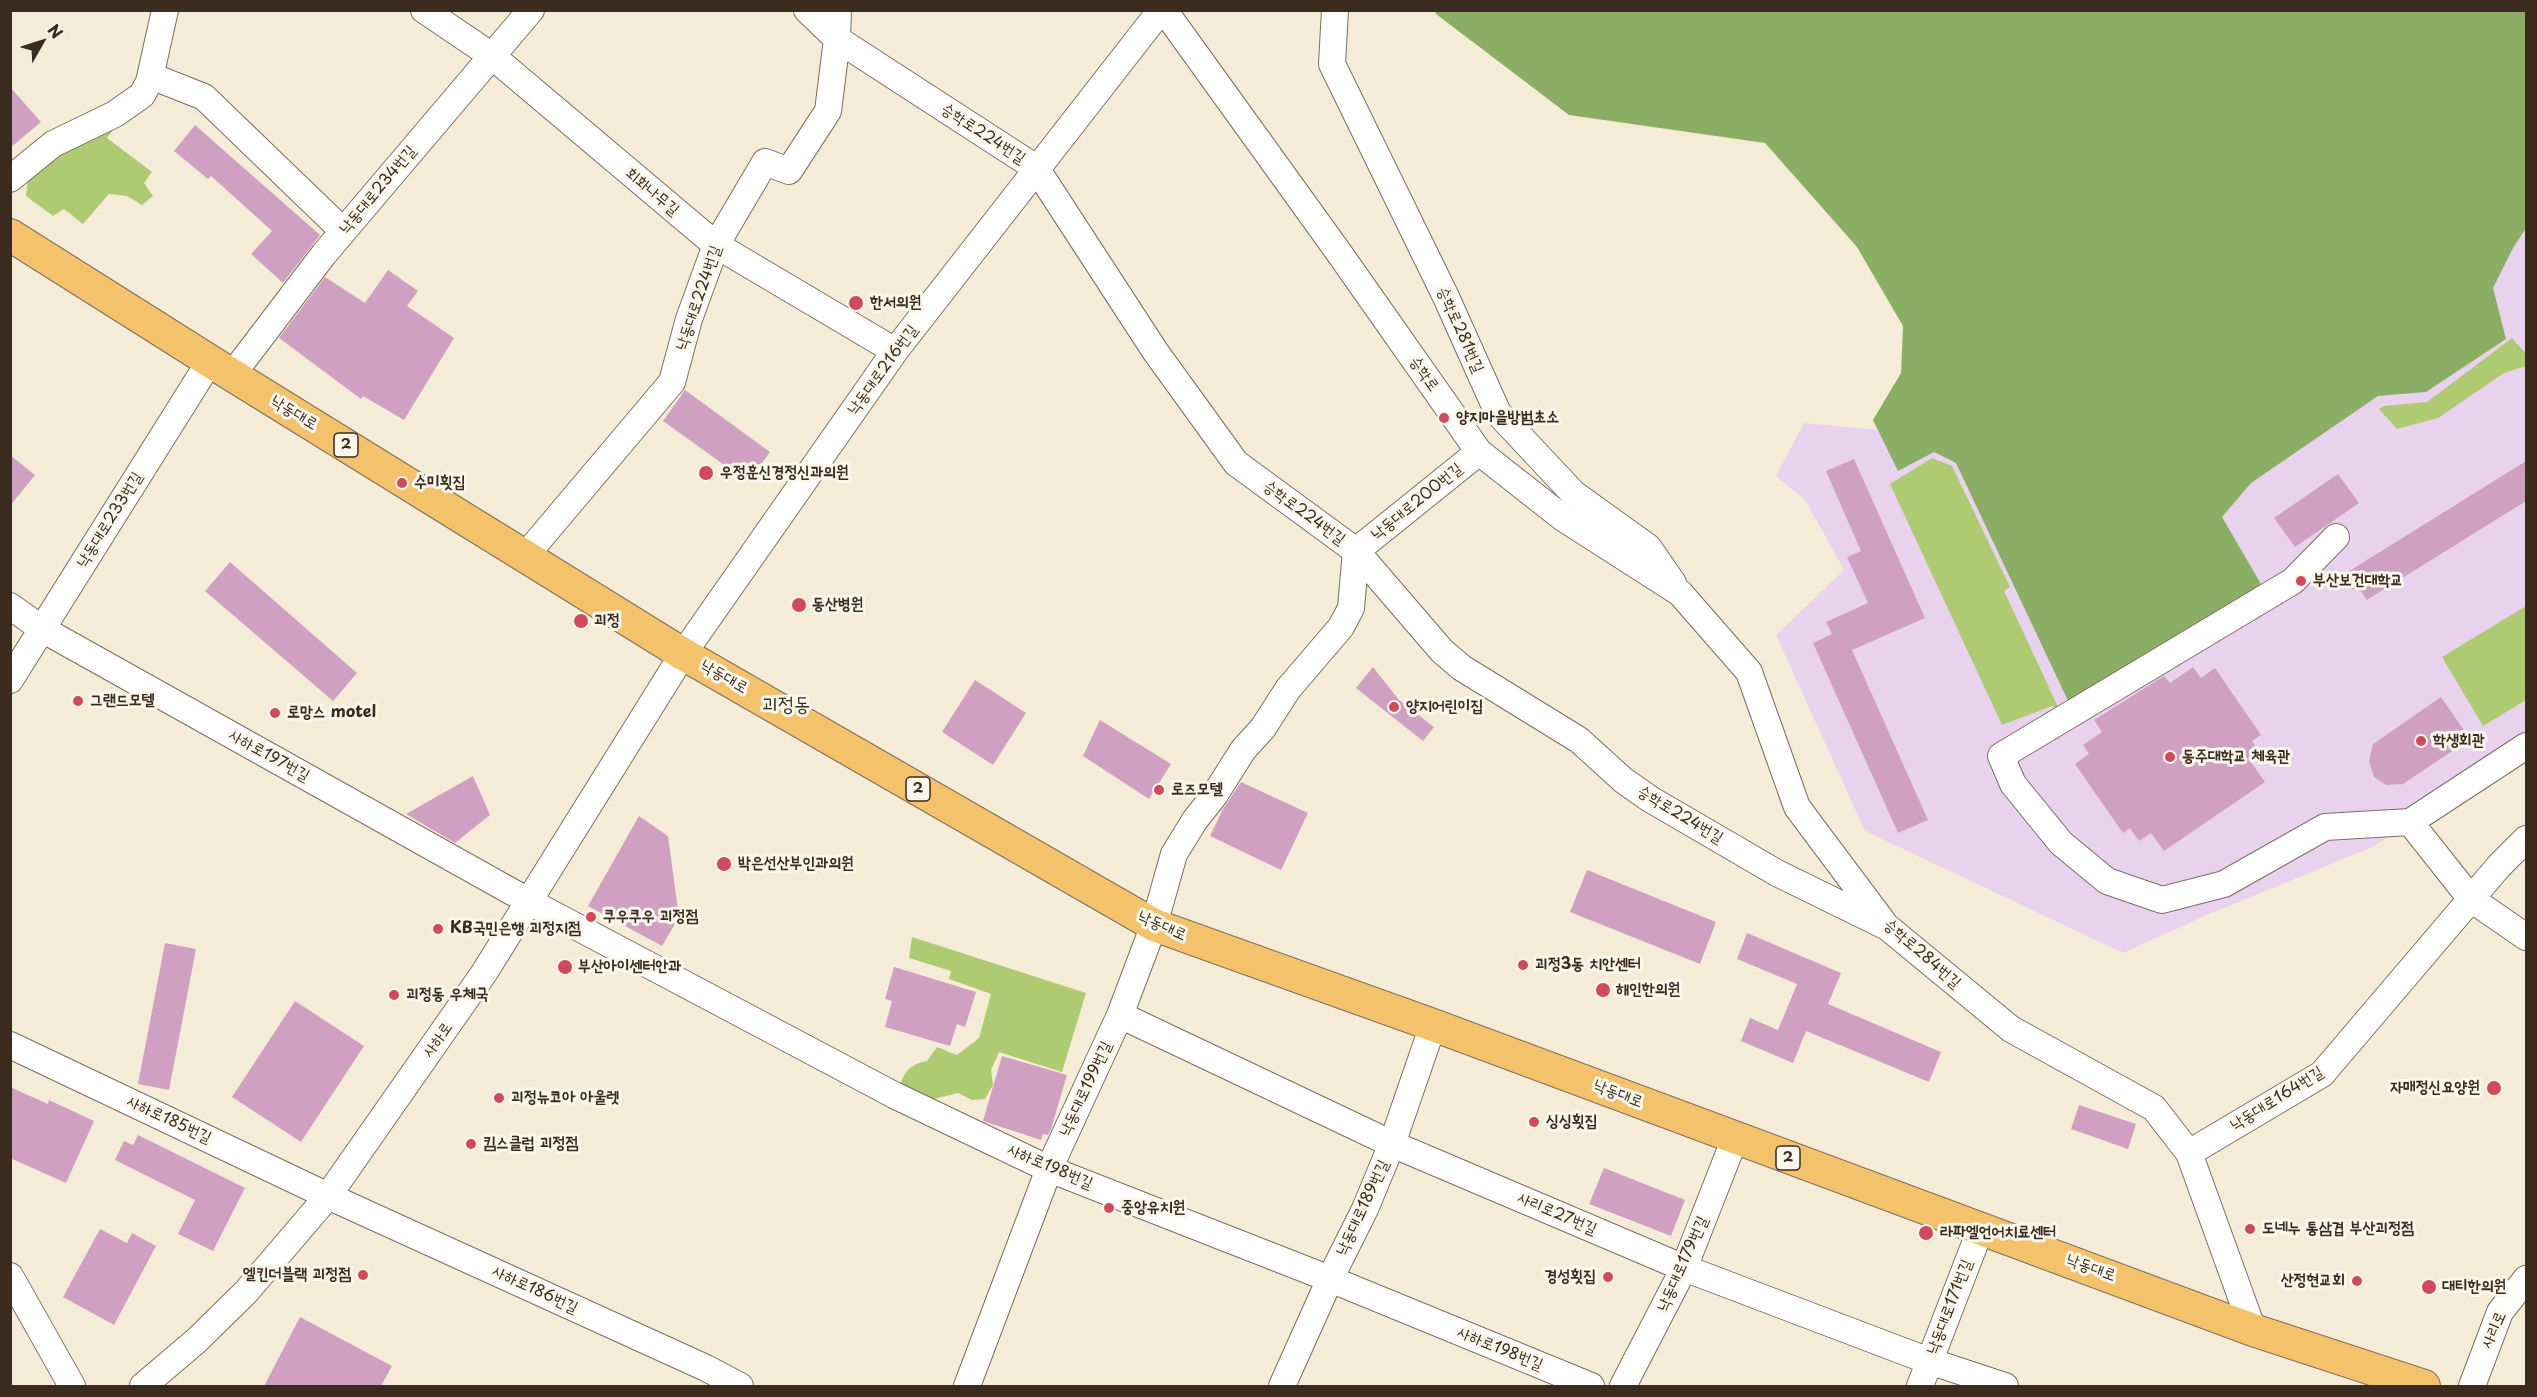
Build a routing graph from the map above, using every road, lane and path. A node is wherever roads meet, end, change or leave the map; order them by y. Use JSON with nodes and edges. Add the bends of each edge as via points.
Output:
{"nodes":[{"id":1,"x":165,"y":10,"type":"edge"},
{"id":2,"x":424,"y":10,"type":"edge"},
{"id":3,"x":531,"y":10,"type":"edge"},
{"id":4,"x":807,"y":10,"type":"edge"},
{"id":5,"x":838,"y":10,"type":"edge"},
{"id":6,"x":1162,"y":10,"type":"edge"},
{"id":7,"x":1335,"y":10,"type":"edge"},
{"id":8,"x":837,"y":39,"type":"junction"},
{"id":9,"x":492,"y":56,"type":"junction"},
{"id":10,"x":151,"y":76,"type":"junction"},
{"id":11,"x":1036,"y":168,"type":"junction"},
{"id":12,"x":10,"y":179,"type":"edge"},
{"id":13,"x":343,"y":231,"type":"junction"},
{"id":14,"x":10,"y":235,"type":"edge"},
{"id":15,"x":716,"y":245,"type":"junction"},
{"id":16,"x":895,"y":351,"type":"junction"},
{"id":17,"x":220,"y":368,"type":"junction"},
{"id":18,"x":1479,"y":452,"type":"junction"},
{"id":19,"x":2336,"y":537,"type":"dead end"},
{"id":20,"x":1356,"y":551,"type":"junction"},
{"id":21,"x":526,"y":555,"type":"junction"},
{"id":22,"x":1680,"y":593,"type":"junction"},
{"id":23,"x":10,"y":606,"type":"edge"},
{"id":24,"x":42,"y":629,"type":"junction"},
{"id":25,"x":684,"y":654,"type":"junction"},
{"id":26,"x":1749,"y":672,"type":"joint"},
{"id":27,"x":10,"y":680,"type":"edge"},
{"id":28,"x":2526,"y":746,"type":"edge"},
{"id":29,"x":2410,"y":822,"type":"junction"},
{"id":30,"x":2526,"y":839,"type":"edge"},
{"id":31,"x":2471,"y":899,"type":"junction"},
{"id":32,"x":530,"y":902,"type":"junction"},
{"id":33,"x":1154,"y":925,"type":"junction"},
{"id":34,"x":1886,"y":926,"type":"junction"},
{"id":35,"x":2526,"y":937,"type":"edge"},
{"id":36,"x":1120,"y":1015,"type":"junction"},
{"id":37,"x":1433,"y":1024,"type":"junction"},
{"id":38,"x":10,"y":1045,"type":"edge"},
{"id":39,"x":1735,"y":1138,"type":"junction"},
{"id":40,"x":1392,"y":1144,"type":"junction"},
{"id":41,"x":2189,"y":1153,"type":"junction"},
{"id":42,"x":1049,"y":1169,"type":"junction"},
{"id":43,"x":328,"y":1196,"type":"junction"},
{"id":44,"x":1981,"y":1228,"type":"junction"},
{"id":45,"x":1684,"y":1268,"type":"junction"},
{"id":46,"x":10,"y":1276,"type":"edge"},
{"id":47,"x":1330,"y":1279,"type":"junction"},
{"id":48,"x":2526,"y":1279,"type":"edge"},
{"id":49,"x":2253,"y":1330,"type":"junction"},
{"id":50,"x":1929,"y":1361,"type":"junction"},
{"id":51,"x":72,"y":1386,"type":"edge"},
{"id":52,"x":143,"y":1386,"type":"edge"},
{"id":53,"x":740,"y":1386,"type":"edge"},
{"id":54,"x":968,"y":1386,"type":"edge"},
{"id":55,"x":1282,"y":1386,"type":"edge"},
{"id":56,"x":1591,"y":1386,"type":"edge"},
{"id":57,"x":1623,"y":1386,"type":"edge"},
{"id":58,"x":1920,"y":1386,"type":"edge"},
{"id":59,"x":2006,"y":1386,"type":"edge"},
{"id":60,"x":2424,"y":1386,"type":"edge"},
{"id":61,"x":2472,"y":1386,"type":"edge"}],
"edges":[{"from":1,"to":10,"type":"street"},
{"from":2,"to":9,"type":"street","name":"회화나무길"},
{"from":3,"to":9,"type":"street","name":"낙동대로234번길"},
{"from":4,"to":8,"type":"street","name":"승학로224번길"},
{"from":5,"to":8,"type":"street","name":"낙동대로224번길"},
{"from":6,"to":11,"type":"street","name":"낙동대로216번길"},
{"from":6,"to":18,"type":"street","name":"승학로"},
{"from":7,"to":22,"type":"street","name":"승학로281번길","via":[[1332,64],[1498,413],[1574,493],[1648,547]]},
{"from":8,"to":11,"type":"street","name":"승학로224번길"},
{"from":8,"to":15,"type":"street","name":"낙동대로224번길","via":[[828,111],[789,171],[765,162]]},
{"from":9,"to":13,"type":"street","name":"낙동대로234번길"},
{"from":9,"to":15,"type":"street","name":"회화나무길"},
{"from":10,"to":12,"type":"street","via":[[142,95],[115,114],[53,144]]},
{"from":10,"to":13,"type":"street","via":[[204,97]]},
{"from":11,"to":16,"type":"street","name":"낙동대로216번길"},
{"from":11,"to":20,"type":"street","name":"승학로224번길","via":[[1155,351],[1236,463]]},
{"from":13,"to":17,"type":"street","name":"낙동대로234번길"},
{"from":14,"to":17,"type":"main road","name":"낙동대로","number":"2"},
{"from":15,"to":16,"type":"street","name":"회화나무길"},
{"from":15,"to":21,"type":"street","name":"낙동대로224번길","via":[[672,382]]},
{"from":16,"to":25,"type":"street","name":"낙동대로216번길"},
{"from":17,"to":21,"type":"main road","name":"낙동대로","number":"2"},
{"from":17,"to":24,"type":"street","name":"낙동대로233번길"},
{"from":18,"to":20,"type":"street","name":"낙동대로200번길"},
{"from":18,"to":22,"type":"street","name":"승학로","via":[[1563,518]]},
{"from":19,"to":29,"type":"street","via":[[2293,582],[2001,756],[2013,784],[2061,843],[2107,881],[2162,900],[2224,884],[2325,826]]},
{"from":20,"to":33,"type":"street","name":"낙동대로199번길","via":[[1351,608],[1341,627],[1288,689],[1195,820],[1174,854]]},
{"from":20,"to":34,"type":"street","name":"승학로224번길","via":[[1442,651],[1462,668],[1579,740],[1650,799],[1777,873]]},
{"from":21,"to":25,"type":"main road","name":"낙동대로","number":"2"},
{"from":22,"to":26,"type":"street","name":"승학로"},
{"from":23,"to":24,"type":"street","name":"사하로197번길"},
{"from":24,"to":27,"type":"street","name":"낙동대로233번길"},
{"from":24,"to":32,"type":"street","name":"사하로197번길"},
{"from":25,"to":32,"type":"street","name":"사하로"},
{"from":25,"to":33,"type":"main road","name":"낙동대로","number":"2"},
{"from":26,"to":34,"type":"street","name":"승학로284번길","via":[[1797,807]]},
{"from":28,"to":29,"type":"street"},
{"from":29,"to":31,"type":"street"},
{"from":30,"to":31,"type":"street","name":"낙동대로164번길"},
{"from":31,"to":35,"type":"street"},
{"from":31,"to":41,"type":"street","name":"낙동대로164번길","via":[[2322,1074]]},
{"from":32,"to":42,"type":"street","name":"사하로198번길","via":[[894,1095]]},
{"from":32,"to":43,"type":"street","name":"사하로"},
{"from":33,"to":36,"type":"street","name":"낙동대로199번길"},
{"from":33,"to":37,"type":"main road","name":"낙동대로","number":"2"},
{"from":34,"to":41,"type":"street","name":"승학로284번길","via":[[2011,1029],[2154,1108]]},
{"from":36,"to":40,"type":"street","name":"사리로27번길"},
{"from":36,"to":42,"type":"street","name":"낙동대로199번길"},
{"from":37,"to":39,"type":"main road","name":"낙동대로","number":"2"},
{"from":37,"to":40,"type":"street","name":"낙동대로189번길"},
{"from":38,"to":43,"type":"street","name":"사하로185번길"},
{"from":39,"to":44,"type":"main road","name":"낙동대로","number":"2"},
{"from":39,"to":45,"type":"street","name":"낙동대로179번길"},
{"from":40,"to":45,"type":"street","name":"사리로27번길"},
{"from":40,"to":47,"type":"street","name":"낙동대로189번길"},
{"from":41,"to":49,"type":"street"},
{"from":42,"to":47,"type":"street","name":"사하로198번길"},
{"from":42,"to":54,"type":"street","name":"낙동대로199번길"},
{"from":43,"to":52,"type":"street","name":"사하로","via":[[246,1292]]},
{"from":43,"to":53,"type":"street","name":"사하로186번길"},
{"from":44,"to":49,"type":"main road","name":"낙동대로","number":"2"},
{"from":44,"to":50,"type":"street","name":"낙동대로171번길"},
{"from":45,"to":50,"type":"street","name":"사리로27번길"},
{"from":45,"to":57,"type":"street","name":"낙동대로179번길"},
{"from":46,"to":51,"type":"street"},
{"from":47,"to":55,"type":"street","name":"낙동대로189번길"},
{"from":47,"to":56,"type":"street","name":"사하로198번길"},
{"from":48,"to":61,"type":"street","name":"사리로","via":[[2500,1312]]},
{"from":49,"to":60,"type":"main road","name":"낙동대로","number":"2"},
{"from":50,"to":58,"type":"street","name":"낙동대로171번길"},
{"from":50,"to":59,"type":"street","name":"사리로27번길"}]}
